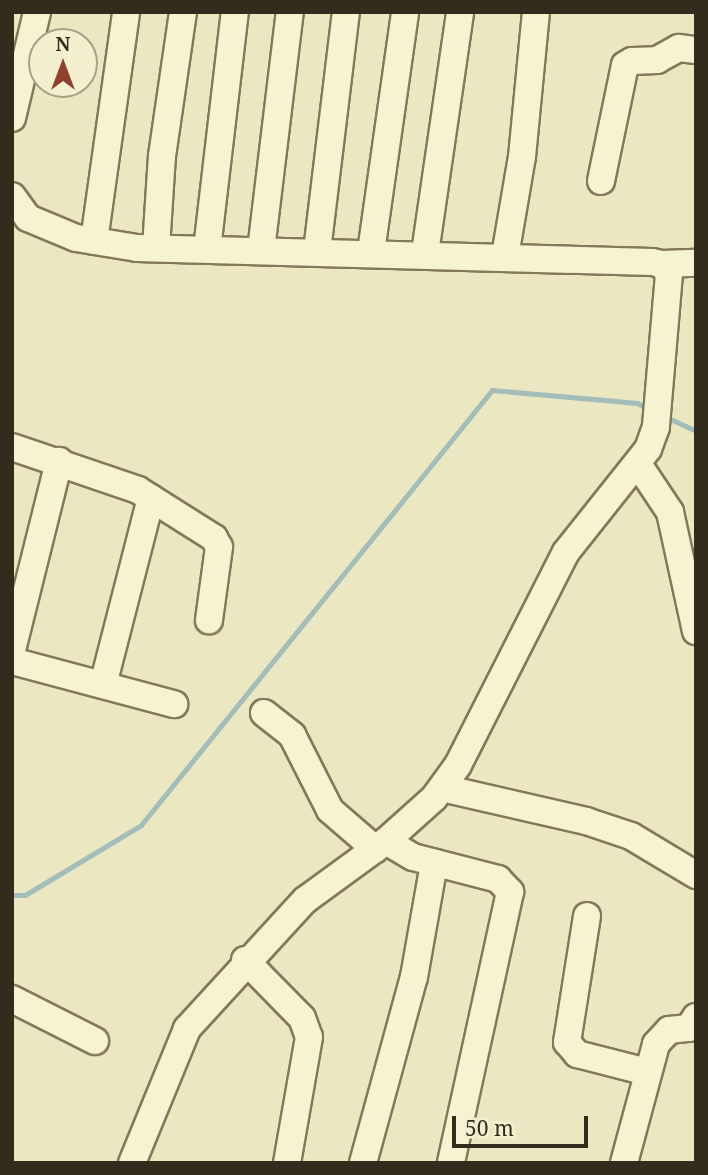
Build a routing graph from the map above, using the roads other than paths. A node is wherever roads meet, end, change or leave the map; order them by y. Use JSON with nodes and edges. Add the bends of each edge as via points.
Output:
{"nodes":[{"id":1,"x":37,"y":12,"type":"edge"},
{"id":2,"x":126,"y":12,"type":"edge"},
{"id":3,"x":183,"y":12,"type":"edge"},
{"id":4,"x":235,"y":12,"type":"edge"},
{"id":5,"x":290,"y":12,"type":"edge"},
{"id":6,"x":346,"y":12,"type":"edge"},
{"id":7,"x":405,"y":12,"type":"edge"},
{"id":8,"x":460,"y":12,"type":"edge"},
{"id":9,"x":536,"y":12,"type":"edge"},
{"id":10,"x":696,"y":50,"type":"edge"},
{"id":11,"x":12,"y":118,"type":"edge"},
{"id":12,"x":601,"y":181,"type":"dead end"},
{"id":13,"x":13,"y":199,"type":"edge"},
{"id":14,"x":94,"y":241,"type":"junction"},
{"id":15,"x":156,"y":248,"type":"junction"},
{"id":16,"x":207,"y":249,"type":"junction"},
{"id":17,"x":261,"y":250,"type":"junction"},
{"id":18,"x":317,"y":251,"type":"junction"},
{"id":19,"x":371,"y":252,"type":"junction"},
{"id":20,"x":425,"y":253,"type":"junction"},
{"id":21,"x":505,"y":256,"type":"junction"},
{"id":22,"x":696,"y":263,"type":"edge"},
{"id":23,"x":662,"y":264,"type":"junction"},
{"id":24,"x":12,"y":447,"type":"edge"},
{"id":25,"x":59,"y":461,"type":"junction"},
{"id":26,"x":638,"y":464,"type":"junction"},
{"id":27,"x":151,"y":498,"type":"junction"},
{"id":28,"x":693,"y":590,"type":"edge"},
{"id":29,"x":209,"y":620,"type":"dead end"},
{"id":30,"x":696,"y":631,"type":"edge"},
{"id":31,"x":12,"y":650,"type":"edge"},
{"id":32,"x":12,"y":661,"type":"edge"},
{"id":33,"x":103,"y":685,"type":"junction"},
{"id":34,"x":174,"y":704,"type":"dead end"},
{"id":35,"x":264,"y":713,"type":"dead end"},
{"id":36,"x":442,"y":788,"type":"junction"},
{"id":37,"x":381,"y":845,"type":"junction"},
{"id":38,"x":434,"y":863,"type":"junction"},
{"id":39,"x":696,"y":875,"type":"edge"},
{"id":40,"x":587,"y":916,"type":"dead end"},
{"id":41,"x":245,"y":960,"type":"junction"},
{"id":42,"x":12,"y":999,"type":"edge"},
{"id":43,"x":696,"y":1017,"type":"edge"},
{"id":44,"x":95,"y":1041,"type":"dead end"},
{"id":45,"x":647,"y":1072,"type":"junction"},
{"id":46,"x":132,"y":1163,"type":"edge"},
{"id":47,"x":287,"y":1163,"type":"edge"},
{"id":48,"x":363,"y":1163,"type":"edge"},
{"id":49,"x":451,"y":1163,"type":"edge"},
{"id":50,"x":624,"y":1163,"type":"edge"}],
"edges":[{"from":1,"to":11,"type":"street"},
{"from":2,"to":14,"type":"street"},
{"from":3,"to":15,"type":"street","via":[[162,156]]},
{"from":4,"to":16,"type":"street"},
{"from":5,"to":17,"type":"street"},
{"from":6,"to":18,"type":"street"},
{"from":7,"to":19,"type":"street"},
{"from":8,"to":20,"type":"street"},
{"from":9,"to":21,"type":"street","via":[[522,157]]},
{"from":10,"to":12,"type":"street","via":[[679,48],[657,60],[625,65]]},
{"from":13,"to":14,"type":"street","via":[[27,218]]},
{"from":14,"to":15,"type":"street"},
{"from":15,"to":16,"type":"street"},
{"from":16,"to":17,"type":"street"},
{"from":17,"to":18,"type":"street"},
{"from":18,"to":19,"type":"street"},
{"from":19,"to":20,"type":"street"},
{"from":20,"to":21,"type":"street"},
{"from":21,"to":23,"type":"street"},
{"from":22,"to":23,"type":"street"},
{"from":23,"to":26,"type":"street","via":[[671,286],[656,427]]},
{"from":24,"to":25,"type":"street"},
{"from":25,"to":27,"type":"street"},
{"from":25,"to":31,"type":"street"},
{"from":26,"to":28,"type":"street","via":[[670,512]]},
{"from":26,"to":36,"type":"street","via":[[566,552]]},
{"from":27,"to":29,"type":"street","via":[[203,528],[219,547]]},
{"from":27,"to":33,"type":"street"},
{"from":28,"to":30,"type":"street"},
{"from":32,"to":33,"type":"street"},
{"from":33,"to":34,"type":"street"},
{"from":35,"to":37,"type":"street","via":[[292,735],[330,810]]},
{"from":36,"to":37,"type":"street"},
{"from":36,"to":39,"type":"street","via":[[609,828]]},
{"from":37,"to":38,"type":"street"},
{"from":37,"to":41,"type":"street","via":[[304,900]]},
{"from":38,"to":48,"type":"street","via":[[414,977]]},
{"from":38,"to":49,"type":"street","via":[[498,879],[510,892]]},
{"from":40,"to":45,"type":"street","via":[[567,1042],[577,1054]]},
{"from":41,"to":46,"type":"street","via":[[187,1029]]},
{"from":41,"to":47,"type":"street","via":[[302,1017],[309,1037]]},
{"from":42,"to":44,"type":"street"},
{"from":43,"to":45,"type":"street","via":[[690,1027],[662,1035]]},
{"from":45,"to":50,"type":"street"}]}
